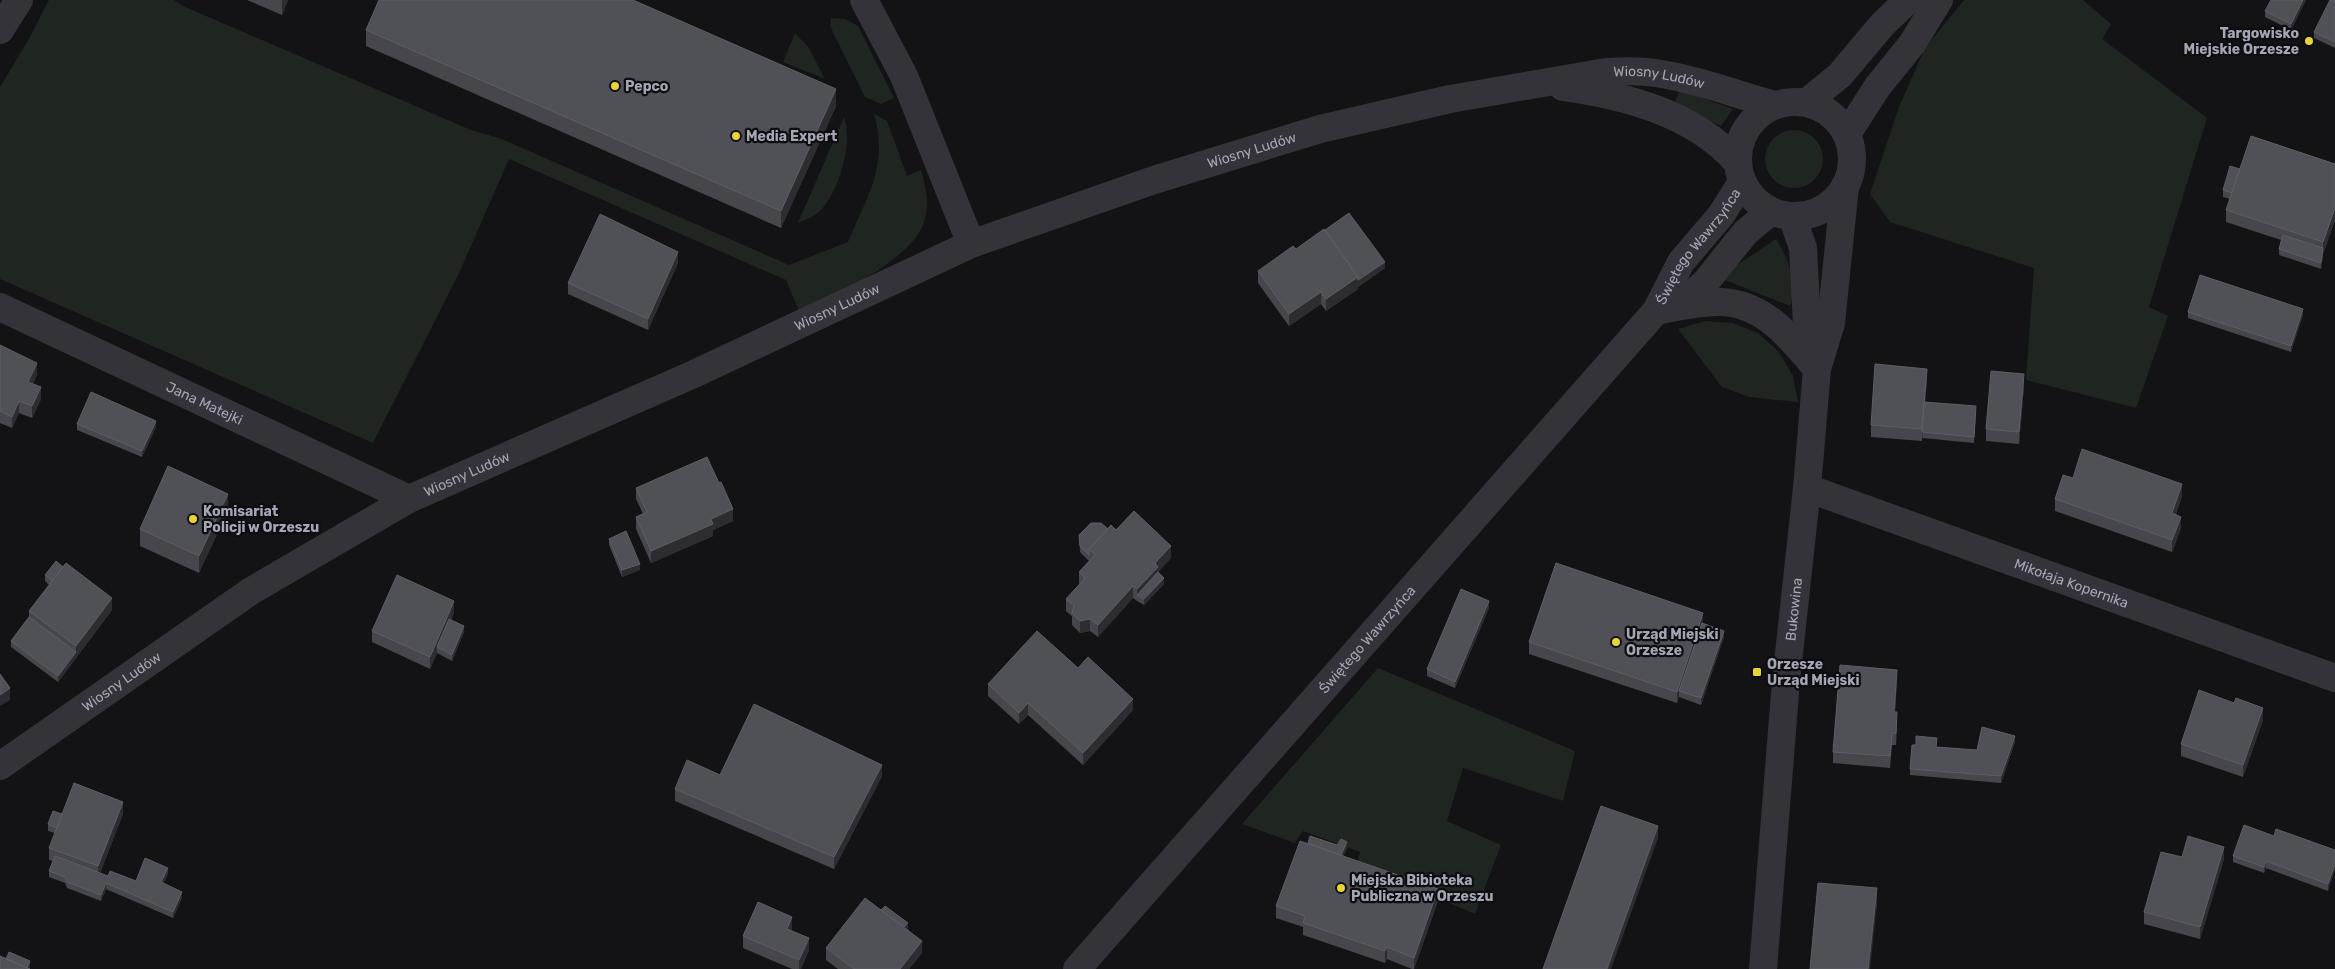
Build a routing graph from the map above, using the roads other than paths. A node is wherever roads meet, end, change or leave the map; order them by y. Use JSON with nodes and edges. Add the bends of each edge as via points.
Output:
{"nodes":[{"id":1,"x":19,"y":0,"type":"edge"},
{"id":2,"x":864,"y":0,"type":"edge"},
{"id":3,"x":1908,"y":0,"type":"edge"},
{"id":4,"x":1939,"y":0,"type":"edge"},
{"id":5,"x":0,"y":30,"type":"edge"},
{"id":6,"x":1541,"y":84,"type":"junction"},
{"id":7,"x":1807,"y":102,"type":"junction"},
{"id":8,"x":1775,"y":105,"type":"junction"},
{"id":9,"x":1847,"y":134,"type":"junction"},
{"id":10,"x":1740,"y":172,"type":"junction"},
{"id":11,"x":1845,"y":186,"type":"junction"},
{"id":12,"x":1781,"y":214,"type":"junction"},
{"id":13,"x":971,"y":244,"type":"junction"},
{"id":14,"x":0,"y":307,"type":"edge"},
{"id":15,"x":1656,"y":311,"type":"junction"},
{"id":16,"x":1817,"y":369,"type":"junction"},
{"id":17,"x":1808,"y":488,"type":"junction"},
{"id":18,"x":409,"y":499,"type":"junction"},
{"id":19,"x":2335,"y":678,"type":"edge"},
{"id":20,"x":0,"y":766,"type":"edge"},
{"id":21,"x":1077,"y":969,"type":"edge"},
{"id":22,"x":1764,"y":969,"type":"edge"}],
"edges":[{"from":1,"to":5,"type":"street"},
{"from":2,"to":13,"type":"street","via":[[904,76]]},
{"from":3,"to":7,"type":"street","via":[[1840,75]]},
{"from":4,"to":9,"type":"street","via":[[1912,44],[1878,86]]},
{"from":6,"to":8,"type":"street","name":"Wiosny Ludów","via":[[1606,72],[1654,72]]},
{"from":6,"to":10,"type":"street","name":"Wiosny Ludów","via":[[1598,92],[1660,111],[1710,136]]},
{"from":6,"to":13,"type":"street","name":"Wiosny Ludów","via":[[1450,99],[1320,129],[1163,177]]},
{"from":7,"to":8,"type":"street"},
{"from":7,"to":9,"type":"street","via":[[1834,117]]},
{"from":8,"to":10,"type":"street","via":[[1749,123],[1739,141]]},
{"from":9,"to":11,"type":"street","via":[[1852,166]]},
{"from":10,"to":12,"type":"street","via":[[1754,199]]},
{"from":10,"to":15,"type":"street","name":"Świętego Wawrzyńca","via":[[1721,215],[1681,262]]},
{"from":11,"to":12,"type":"street","via":[[1840,195],[1823,209],[1808,214]]},
{"from":11,"to":16,"type":"street","name":"Bukowina","via":[[1831,323]]},
{"from":12,"to":15,"type":"street","name":"Świętego Wawrzyńca","via":[[1745,233],[1693,293]]},
{"from":12,"to":16,"type":"street","name":"Bukowina","via":[[1803,248],[1807,324]]},
{"from":13,"to":18,"type":"street","name":"Wiosny Ludów","via":[[694,374]]},
{"from":14,"to":18,"type":"street","name":"Jana Matejki"},
{"from":15,"to":16,"type":"street","via":[[1722,302],[1751,309],[1777,325]]},
{"from":15,"to":21,"type":"street","name":"Świętego Wawrzyńca"},
{"from":16,"to":17,"type":"street","name":"Bukowina"},
{"from":17,"to":19,"type":"street","name":"Mikołaja Kopernika"},
{"from":17,"to":22,"type":"street","name":"Bukowina","via":[[1786,681]]},
{"from":18,"to":20,"type":"street","name":"Wiosny Ludów","via":[[252,591]]}]}
